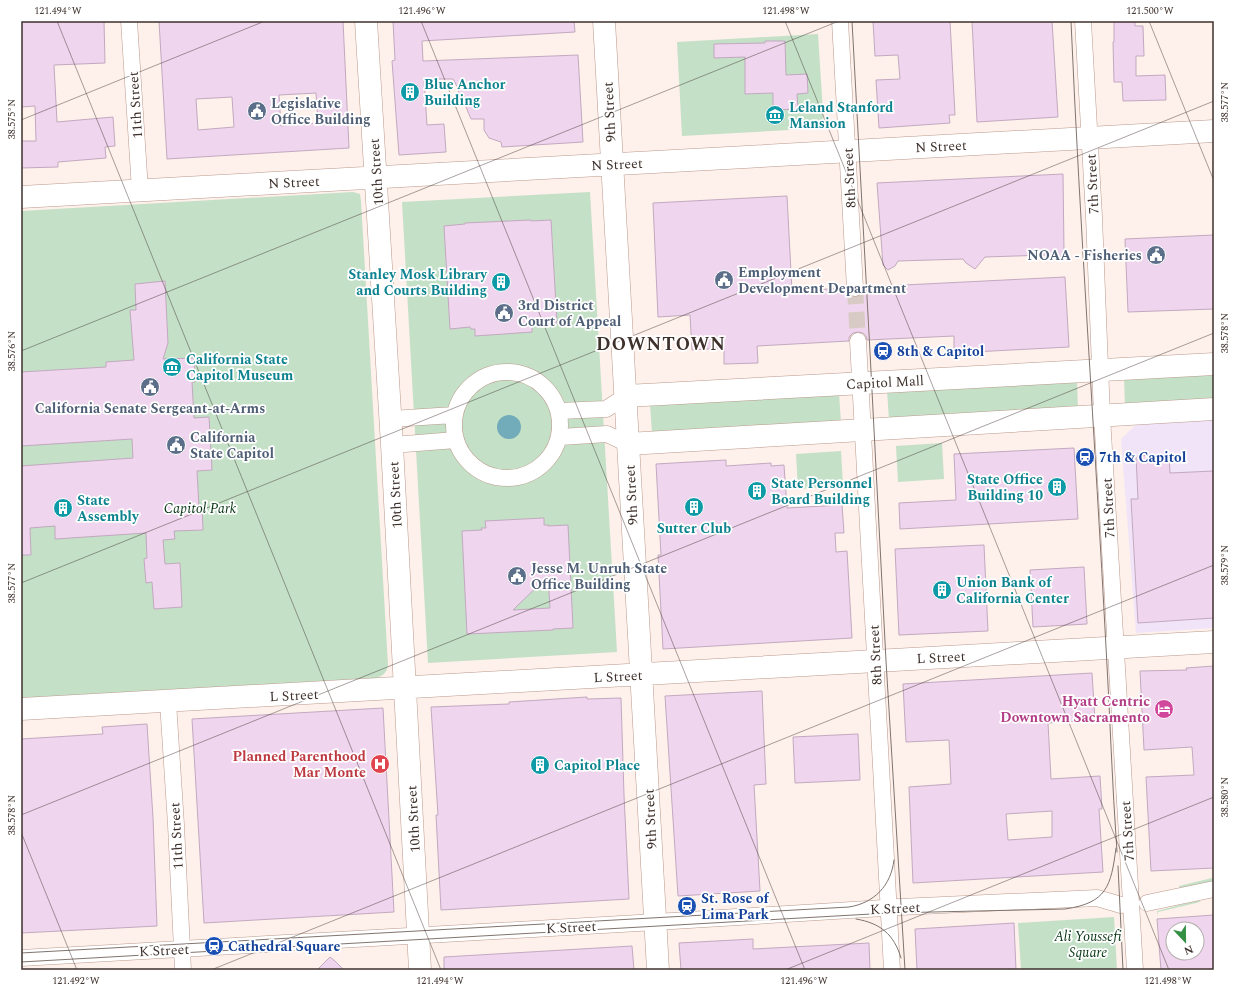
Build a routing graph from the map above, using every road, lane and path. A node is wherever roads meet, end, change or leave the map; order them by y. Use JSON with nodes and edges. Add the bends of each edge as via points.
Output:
{"nodes":[{"id":1,"x":129,"y":21,"type":"edge"},
{"id":2,"x":366,"y":21,"type":"edge"},
{"id":3,"x":604,"y":21,"type":"edge"},
{"id":4,"x":840,"y":21,"type":"edge"},
{"id":5,"x":1083,"y":21,"type":"edge"},
{"id":6,"x":1214,"y":131,"type":"edge"},
{"id":7,"x":1090,"y":138,"type":"junction"},
{"id":8,"x":847,"y":152,"type":"junction"},
{"id":9,"x":612,"y":164,"type":"junction"},
{"id":10,"x":376,"y":178,"type":"junction"},
{"id":11,"x":140,"y":190,"type":"junction"},
{"id":12,"x":21,"y":197,"type":"edge"},
{"id":13,"x":855,"y":288,"type":"tunnel mouth"},
{"id":14,"x":858,"y":341,"type":"tunnel mouth"},
{"id":15,"x":1214,"y":364,"type":"edge"},
{"id":16,"x":1100,"y":370,"type":"junction"},
{"id":17,"x":860,"y":383,"type":"junction"},
{"id":18,"x":626,"y":396,"type":"junction"},
{"id":19,"x":1214,"y":409,"type":"edge"},
{"id":20,"x":559,"y":412,"type":"junction"},
{"id":21,"x":454,"y":415,"type":"junction"},
{"id":22,"x":1102,"y":416,"type":"junction"},
{"id":23,"x":391,"y":418,"type":"junction"},
{"id":24,"x":862,"y":430,"type":"junction"},
{"id":25,"x":560,"y":437,"type":"junction"},
{"id":26,"x":456,"y":440,"type":"junction"},
{"id":27,"x":628,"y":444,"type":"junction"},
{"id":28,"x":392,"y":445,"type":"junction"},
{"id":29,"x":1214,"y":642,"type":"edge"},
{"id":30,"x":1116,"y":647,"type":"junction"},
{"id":31,"x":875,"y":661,"type":"junction"},
{"id":32,"x":641,"y":675,"type":"junction"},
{"id":33,"x":405,"y":688,"type":"junction"},
{"id":34,"x":168,"y":702,"type":"junction"},
{"id":35,"x":21,"y":709,"type":"edge"},
{"id":36,"x":1214,"y":889,"type":"edge"},
{"id":37,"x":1147,"y":903,"type":"dead end"},
{"id":38,"x":1120,"y":904,"type":"dead end"},
{"id":39,"x":889,"y":908,"type":"junction"},
{"id":40,"x":656,"y":922,"type":"junction"},
{"id":41,"x":419,"y":936,"type":"junction"},
{"id":42,"x":182,"y":949,"type":"junction"},
{"id":43,"x":21,"y":958,"type":"edge"},
{"id":44,"x":183,"y":970,"type":"edge"},
{"id":45,"x":420,"y":970,"type":"edge"},
{"id":46,"x":658,"y":970,"type":"edge"},
{"id":47,"x":892,"y":970,"type":"edge"},
{"id":48,"x":1135,"y":970,"type":"edge"}],
"edges":[{"from":1,"to":11,"type":"street","name":"11th Street"},
{"from":2,"to":10,"type":"main road","name":"10th Street"},
{"from":3,"to":9,"type":"main road","name":"9th Street"},
{"from":4,"to":8,"type":"street","name":"8th Street"},
{"from":5,"to":7,"type":"street","name":"7th Street"},
{"from":6,"to":7,"type":"main road","name":"N Street"},
{"from":7,"to":8,"type":"main road","name":"N Street"},
{"from":7,"to":16,"type":"street","name":"7th Street"},
{"from":8,"to":9,"type":"main road","name":"N Street"},
{"from":8,"to":13,"type":"street","name":"8th Street"},
{"from":9,"to":10,"type":"main road","name":"N Street"},
{"from":9,"to":18,"type":"main road","name":"9th Street"},
{"from":10,"to":11,"type":"main road","name":"N Street"},
{"from":10,"to":23,"type":"main road","name":"10th Street"},
{"from":11,"to":12,"type":"main road","name":"N Street"},
{"from":14,"to":17,"type":"street","name":"8th Street"},
{"from":15,"to":16,"type":"main road","name":"Capitol Mall"},
{"from":16,"to":17,"type":"main road","name":"Capitol Mall"},
{"from":16,"to":22,"type":"street","name":"7th Street"},
{"from":17,"to":18,"type":"main road","name":"Capitol Mall"},
{"from":17,"to":24,"type":"street","name":"8th Street"},
{"from":18,"to":20,"type":"street","name":"Capitol Mall","via":[[606,409]]},
{"from":18,"to":27,"type":"main road","name":"9th Street"},
{"from":19,"to":22,"type":"main road"},
{"from":20,"to":21,"type":"street","via":[[551,394],[539,383],[523,374],[506,372],[487,377],[471,386]]},
{"from":20,"to":25,"type":"street"},
{"from":21,"to":23,"type":"street"},
{"from":21,"to":26,"type":"street"},
{"from":22,"to":24,"type":"main road"},
{"from":22,"to":30,"type":"street","name":"7th Street"},
{"from":23,"to":28,"type":"main road","name":"10th Street"},
{"from":24,"to":27,"type":"main road"},
{"from":24,"to":31,"type":"street","name":"8th Street"},
{"from":25,"to":26,"type":"street","via":[[544,464],[528,474],[512,478],[492,476],[476,468],[463,455]]},
{"from":25,"to":27,"type":"street","via":[[607,434]]},
{"from":26,"to":28,"type":"street"},
{"from":27,"to":32,"type":"main road","name":"9th Street"},
{"from":28,"to":33,"type":"main road","name":"10th Street"},
{"from":29,"to":30,"type":"main road","name":"L Street"},
{"from":30,"to":31,"type":"main road","name":"L Street"},
{"from":30,"to":48,"type":"street","name":"7th Street"},
{"from":31,"to":32,"type":"main road","name":"L Street"},
{"from":31,"to":39,"type":"street","name":"8th Street"},
{"from":32,"to":33,"type":"main road","name":"L Street"},
{"from":32,"to":40,"type":"main road","name":"9th Street"},
{"from":33,"to":34,"type":"main road","name":"L Street"},
{"from":33,"to":41,"type":"main road","name":"10th Street"},
{"from":34,"to":35,"type":"main road","name":"L Street"},
{"from":34,"to":42,"type":"street","name":"11th Street"},
{"from":36,"to":37,"type":"street"},
{"from":38,"to":39,"type":"street","name":"K Street","via":[[1097,898]]},
{"from":39,"to":40,"type":"street","name":"K Street"},
{"from":39,"to":47,"type":"street","name":"8th Street"},
{"from":40,"to":41,"type":"street","name":"K Street"},
{"from":40,"to":46,"type":"main road","name":"9th Street"},
{"from":41,"to":42,"type":"street","name":"K Street"},
{"from":41,"to":45,"type":"main road","name":"10th Street"},
{"from":42,"to":43,"type":"street","name":"K Street"},
{"from":42,"to":44,"type":"street","name":"11th Street"}]}
